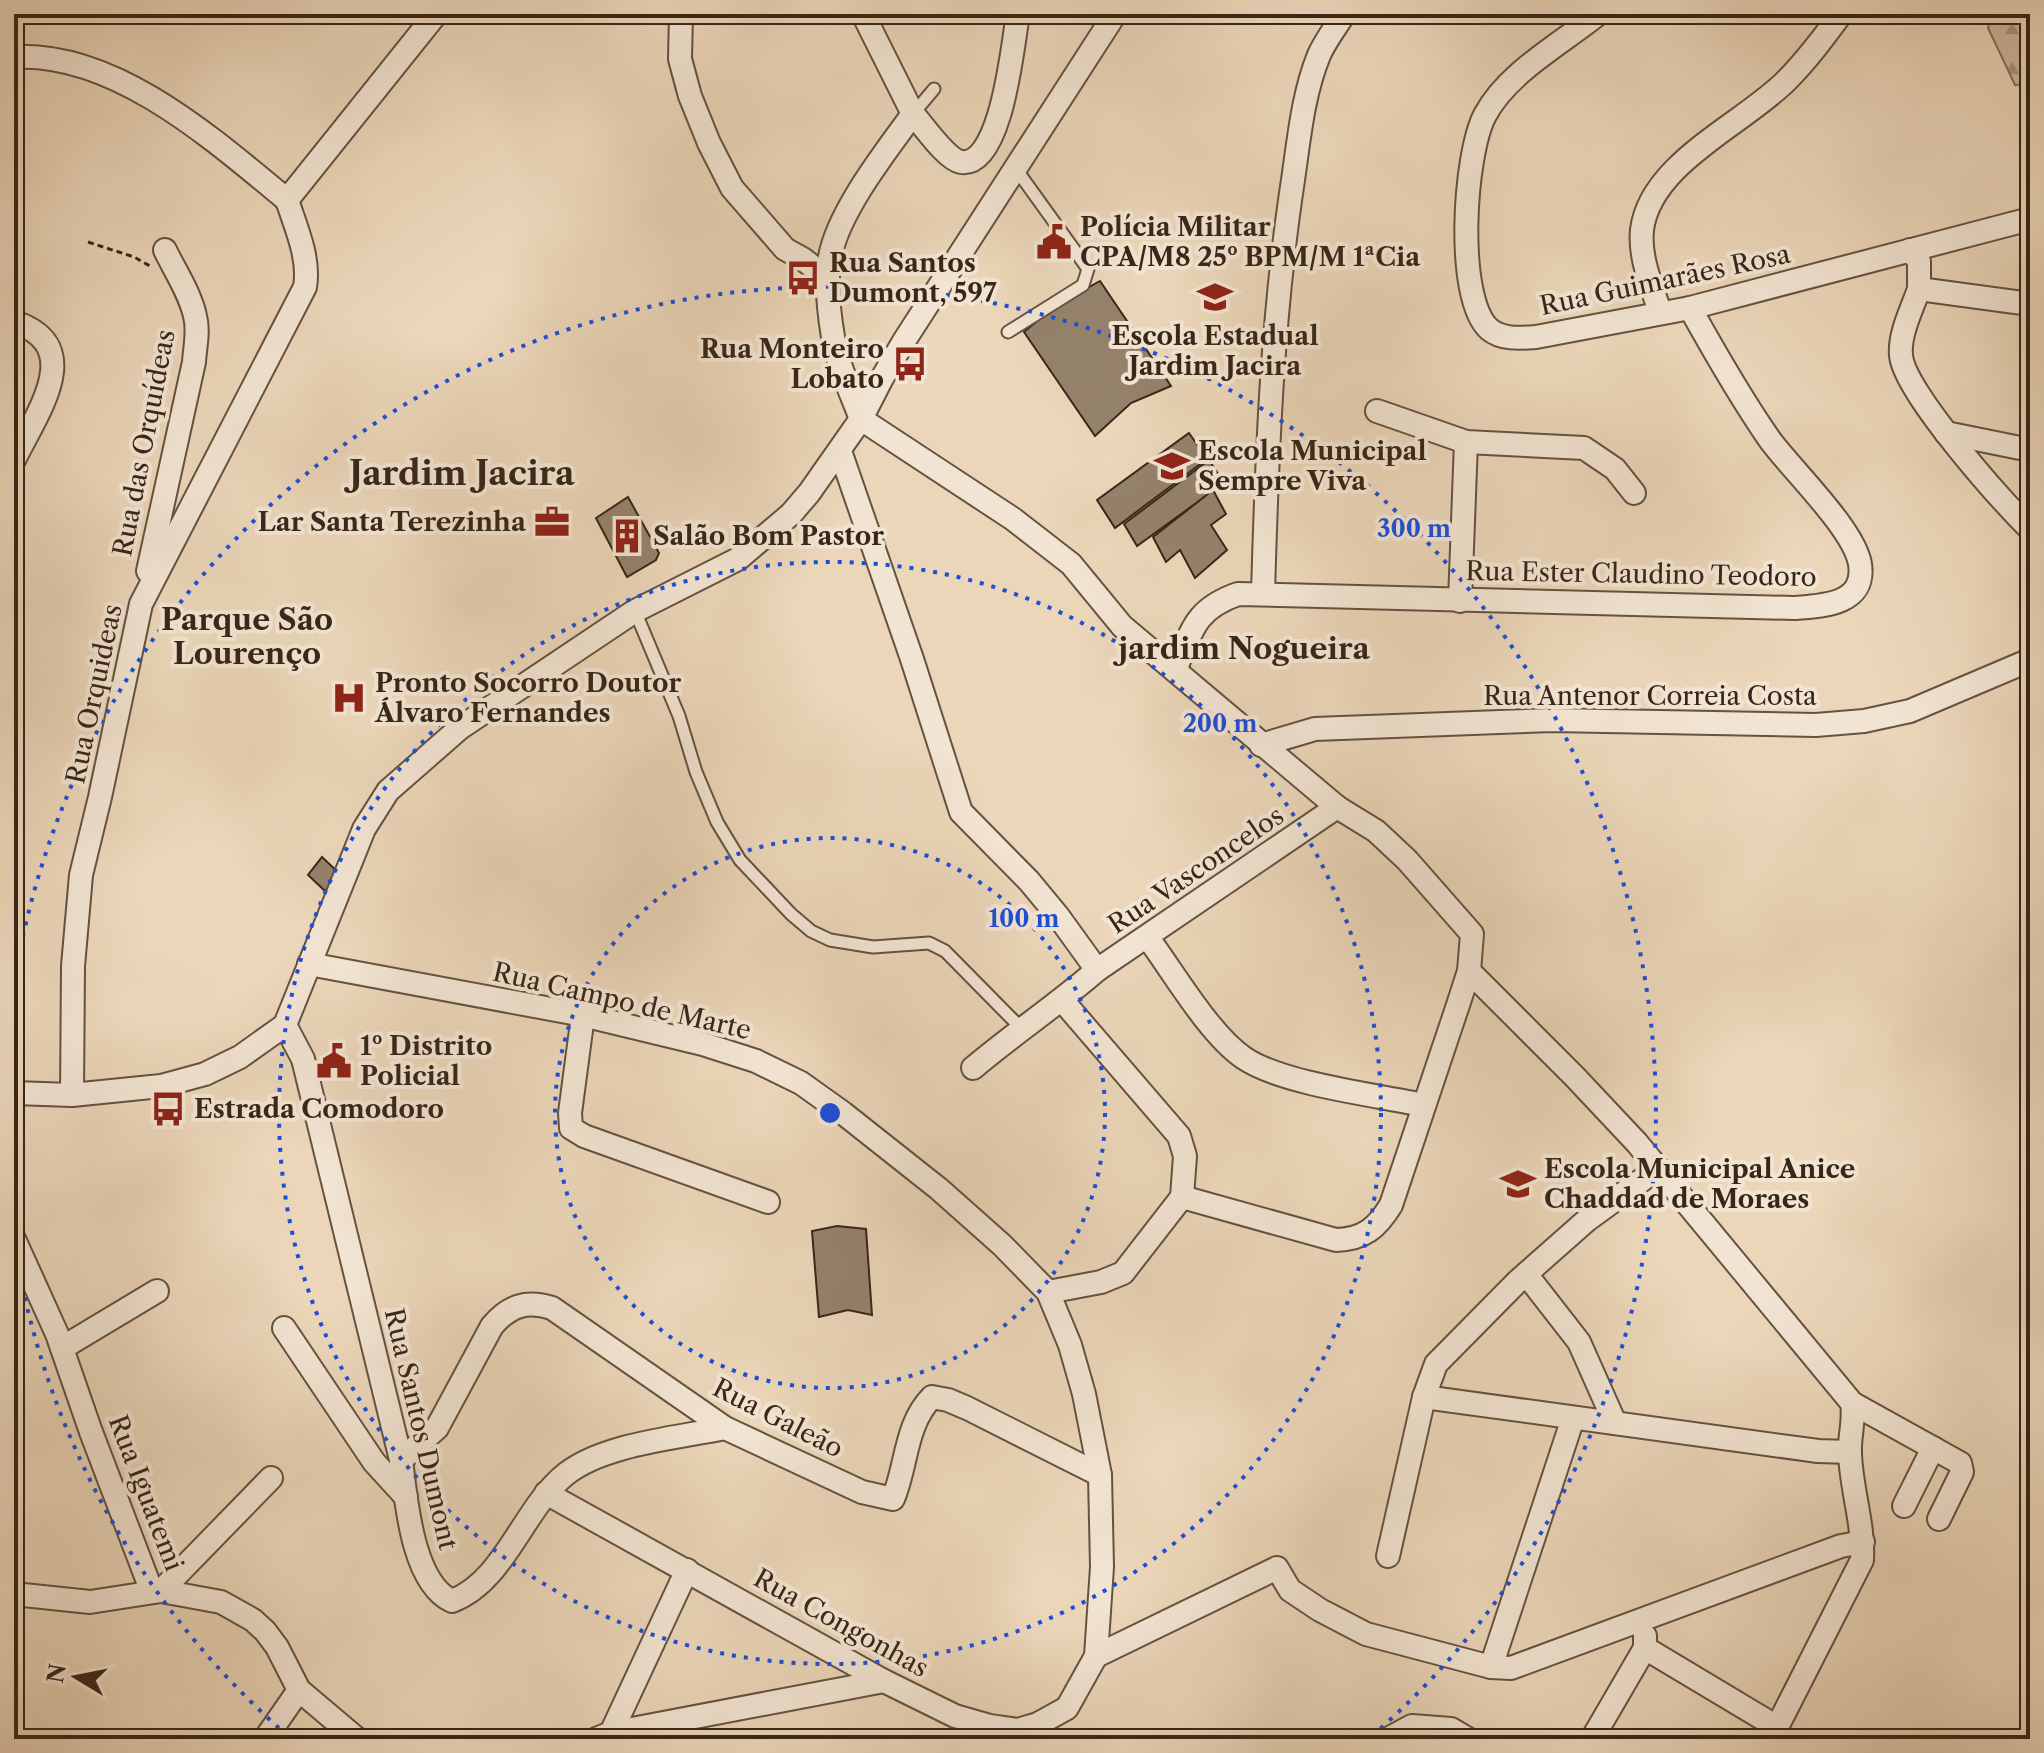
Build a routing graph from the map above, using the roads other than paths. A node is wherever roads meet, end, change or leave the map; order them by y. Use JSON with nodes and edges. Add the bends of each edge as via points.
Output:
{"nodes":[{"id":1,"x":436,"y":14,"type":"edge"},
{"id":2,"x":681,"y":14,"type":"edge"},
{"id":3,"x":863,"y":14,"type":"edge"},
{"id":4,"x":1018,"y":14,"type":"edge"},
{"id":5,"x":1115,"y":14,"type":"edge"},
{"id":6,"x":1344,"y":14,"type":"edge"},
{"id":7,"x":1598,"y":14,"type":"edge"},
{"id":8,"x":1841,"y":14,"type":"edge"},
{"id":9,"x":14,"y":57,"type":"edge"},
{"id":10,"x":934,"y":89,"type":"dead end"},
{"id":11,"x":913,"y":114,"type":"junction"},
{"id":12,"x":1015,"y":169,"type":"junction"},
{"id":13,"x":287,"y":200,"type":"junction"},
{"id":14,"x":2030,"y":219,"type":"edge"},
{"id":15,"x":165,"y":250,"type":"dead end"},
{"id":16,"x":1910,"y":250,"type":"junction"},
{"id":17,"x":828,"y":279,"type":"junction"},
{"id":18,"x":1919,"y":289,"type":"junction"},
{"id":19,"x":2030,"y":304,"type":"edge"},
{"id":20,"x":1690,"y":308,"type":"junction"},
{"id":21,"x":1660,"y":312,"type":"junction"},
{"id":22,"x":14,"y":322,"type":"edge"},
{"id":23,"x":1008,"y":332,"type":"dead end"},
{"id":24,"x":1377,"y":411,"type":"dead end"},
{"id":25,"x":861,"y":419,"type":"junction"},
{"id":26,"x":1946,"y":433,"type":"junction"},
{"id":27,"x":1466,"y":442,"type":"junction"},
{"id":28,"x":2030,"y":450,"type":"edge"},
{"id":29,"x":840,"y":451,"type":"junction"},
{"id":30,"x":14,"y":460,"type":"edge"},
{"id":31,"x":1634,"y":493,"type":"dead end"},
{"id":32,"x":2030,"y":529,"type":"edge"},
{"id":33,"x":1263,"y":593,"type":"junction"},
{"id":34,"x":1460,"y":601,"type":"junction"},
{"id":35,"x":141,"y":604,"type":"junction"},
{"id":36,"x":635,"y":611,"type":"junction"},
{"id":37,"x":2030,"y":660,"type":"edge"},
{"id":38,"x":1176,"y":668,"type":"junction"},
{"id":39,"x":1261,"y":745,"type":"junction"},
{"id":40,"x":1337,"y":807,"type":"junction"},
{"id":41,"x":1148,"y":938,"type":"junction"},
{"id":42,"x":309,"y":964,"type":"junction"},
{"id":43,"x":1097,"y":970,"type":"junction"},
{"id":44,"x":1469,"y":971,"type":"junction"},
{"id":45,"x":1062,"y":1000,"type":"junction"},
{"id":46,"x":583,"y":1015,"type":"junction"},
{"id":47,"x":285,"y":1025,"type":"junction"},
{"id":48,"x":1021,"y":1028,"type":"junction"},
{"id":49,"x":973,"y":1068,"type":"dead end"},
{"id":50,"x":14,"y":1093,"type":"edge"},
{"id":51,"x":72,"y":1095,"type":"junction"},
{"id":52,"x":1423,"y":1105,"type":"junction"},
{"id":53,"x":1657,"y":1169,"type":"junction"},
{"id":54,"x":1182,"y":1197,"type":"junction"},
{"id":55,"x":768,"y":1202,"type":"dead end"},
{"id":56,"x":14,"y":1239,"type":"edge"},
{"id":57,"x":1526,"y":1274,"type":"junction"},
{"id":58,"x":157,"y":1291,"type":"dead end"},
{"id":59,"x":1048,"y":1292,"type":"junction"},
{"id":60,"x":284,"y":1328,"type":"dead end"},
{"id":61,"x":62,"y":1348,"type":"junction"},
{"id":62,"x":1424,"y":1397,"type":"junction"},
{"id":63,"x":1852,"y":1403,"type":"junction"},
{"id":64,"x":1573,"y":1418,"type":"junction"},
{"id":65,"x":1615,"y":1423,"type":"junction"},
{"id":66,"x":725,"y":1428,"type":"junction"},
{"id":67,"x":1933,"y":1448,"type":"junction"},
{"id":68,"x":1850,"y":1452,"type":"junction"},
{"id":69,"x":401,"y":1460,"type":"junction"},
{"id":70,"x":1100,"y":1475,"type":"junction"},
{"id":71,"x":271,"y":1478,"type":"dead end"},
{"id":72,"x":546,"y":1493,"type":"junction"},
{"id":73,"x":406,"y":1497,"type":"junction"},
{"id":74,"x":1904,"y":1506,"type":"dead end"},
{"id":75,"x":1939,"y":1519,"type":"dead end"},
{"id":76,"x":1863,"y":1542,"type":"junction"},
{"id":77,"x":1388,"y":1556,"type":"dead end"},
{"id":78,"x":687,"y":1570,"type":"junction"},
{"id":79,"x":157,"y":1591,"type":"junction"},
{"id":80,"x":14,"y":1594,"type":"edge"},
{"id":81,"x":1645,"y":1619,"type":"junction"},
{"id":82,"x":1645,"y":1648,"type":"junction"},
{"id":83,"x":1096,"y":1656,"type":"junction"},
{"id":84,"x":1491,"y":1667,"type":"junction"},
{"id":85,"x":884,"y":1681,"type":"junction"},
{"id":86,"x":299,"y":1690,"type":"junction"},
{"id":87,"x":1774,"y":1733,"type":"edge"},
{"id":88,"x":1009,"y":1734,"type":"edge"},
{"id":89,"x":604,"y":1736,"type":"edge"},
{"id":90,"x":265,"y":1739,"type":"edge"},
{"id":91,"x":357,"y":1739,"type":"edge"},
{"id":92,"x":1388,"y":1739,"type":"edge"},
{"id":93,"x":1468,"y":1739,"type":"edge"},
{"id":94,"x":1592,"y":1739,"type":"edge"}],
"edges":[{"from":1,"to":13,"type":"street"},
{"from":2,"to":17,"type":"street","via":[[680,59],[690,96],[732,188],[785,249]]},
{"from":3,"to":11,"type":"street"},
{"from":4,"to":11,"type":"street","via":[[997,129],[987,148],[959,162]]},
{"from":5,"to":12,"type":"street"},
{"from":6,"to":33,"type":"street","via":[[1319,54],[1288,212],[1268,437]]},
{"from":7,"to":21,"type":"street","name":"Rua Guimarães Rosa","via":[[1522,72],[1484,116],[1467,188],[1469,281],[1491,331],[1518,339]]},
{"from":8,"to":21,"type":"street","via":[[1786,82],[1660,184],[1642,231]]},
{"from":9,"to":13,"type":"street","via":[[79,64],[143,93],[213,139]]},
{"from":10,"to":11,"type":"lane"},
{"from":11,"to":17,"type":"street","via":[[862,186],[835,239]]},
{"from":12,"to":23,"type":"lane","via":[[1088,269],[1083,285]]},
{"from":12,"to":25,"type":"street","via":[[904,341]]},
{"from":13,"to":35,"type":"street","name":"Rua Orquideas","via":[[305,259],[305,287]]},
{"from":14,"to":16,"type":"street","name":"Rua Guimarães Rosa"},
{"from":15,"to":35,"type":"street","name":"Rua das Orquídeas","via":[[196,317],[194,362]]},
{"from":16,"to":18,"type":"street","via":[[1919,261]]},
{"from":16,"to":20,"type":"street","name":"Rua Guimarães Rosa"},
{"from":17,"to":25,"type":"street","via":[[833,339]]},
{"from":18,"to":19,"type":"street"},
{"from":18,"to":26,"type":"street","via":[[1904,333],[1902,365]]},
{"from":20,"to":21,"type":"street","name":"Rua Guimarães Rosa"},
{"from":20,"to":34,"type":"street","name":"Rua Ester Claudino Teodoro","via":[[1738,393],[1855,550],[1860,565],[1852,593],[1839,602],[1794,608]]},
{"from":22,"to":30,"type":"street","via":[[41,336],[54,363],[47,392]]},
{"from":24,"to":27,"type":"street"},
{"from":25,"to":29,"type":"street"},
{"from":25,"to":38,"type":"street","via":[[1013,519],[1071,564],[1122,626]]},
{"from":26,"to":28,"type":"street"},
{"from":26,"to":32,"type":"street"},
{"from":27,"to":31,"type":"street","via":[[1584,448],[1615,469]]},
{"from":27,"to":34,"type":"street"},
{"from":29,"to":36,"type":"street","via":[[791,514],[738,559]]},
{"from":29,"to":43,"type":"street","via":[[961,812],[1029,881]]},
{"from":33,"to":34,"type":"street","name":"Rua Ester Claudino Teodoro"},
{"from":33,"to":38,"type":"street","name":"Rua Ester Claudino Teodoro","via":[[1238,594],[1208,608],[1196,619]]},
{"from":35,"to":51,"type":"street","name":"Rua Orquideas","via":[[81,875],[73,966]]},
{"from":36,"to":42,"type":"street","via":[[460,728],[388,791],[364,829]]},
{"from":36,"to":48,"type":"lane","via":[[717,822],[740,860],[791,914],[830,940],[873,947],[929,943],[945,951]]},
{"from":37,"to":39,"type":"street","name":"Rua Antenor Correia Costa","via":[[1910,711],[1864,721],[1803,725],[1552,720],[1362,727],[1315,729]]},
{"from":38,"to":39,"type":"street"},
{"from":39,"to":40,"type":"street"},
{"from":40,"to":41,"type":"street","name":"Rua Vasconcelos"},
{"from":40,"to":44,"type":"street","via":[[1387,840],[1472,934]]},
{"from":41,"to":43,"type":"street","name":"Rua Vasconcelos"},
{"from":41,"to":52,"type":"street","via":[[1214,1029],[1242,1057],[1281,1074]]},
{"from":42,"to":46,"type":"street","name":"Rua Campo de Marte"},
{"from":42,"to":47,"type":"street"},
{"from":43,"to":45,"type":"street","name":"Rua Vasconcelos"},
{"from":44,"to":52,"type":"street"},
{"from":44,"to":53,"type":"street"},
{"from":45,"to":48,"type":"street","name":"Rua Vasconcelos"},
{"from":45,"to":54,"type":"street","via":[[1179,1136],[1185,1156]]},
{"from":46,"to":55,"type":"street","via":[[571,1128]]},
{"from":46,"to":59,"type":"street","name":"Rua Campo de Marte","via":[[703,1044],[801,1083],[939,1189]]},
{"from":47,"to":51,"type":"street","via":[[205,1074],[142,1089]]},
{"from":47,"to":69,"type":"street","name":"Rua Santos Dumont","via":[[303,1059]]},
{"from":48,"to":49,"type":"street","name":"Rua Vasconcelos"},
{"from":50,"to":51,"type":"street"},
{"from":52,"to":54,"type":"street","via":[[1391,1205],[1379,1225],[1365,1235],[1336,1240]]},
{"from":53,"to":57,"type":"street"},
{"from":53,"to":63,"type":"street"},
{"from":54,"to":59,"type":"street","via":[[1123,1273]]},
{"from":56,"to":61,"type":"street","name":"Rua Iguatemi"},
{"from":57,"to":62,"type":"street","via":[[1436,1364]]},
{"from":57,"to":65,"type":"street","via":[[1579,1342]]},
{"from":58,"to":61,"type":"street"},
{"from":59,"to":70,"type":"street","name":"Rua Campo de Marte","via":[[1084,1394]]},
{"from":60,"to":73,"type":"street","via":[[374,1462]]},
{"from":61,"to":79,"type":"street","name":"Rua Iguatemi"},
{"from":62,"to":64,"type":"street"},
{"from":62,"to":77,"type":"street"},
{"from":63,"to":67,"type":"street"},
{"from":63,"to":68,"type":"street"},
{"from":64,"to":65,"type":"street"},
{"from":64,"to":84,"type":"street"},
{"from":65,"to":68,"type":"street"},
{"from":66,"to":69,"type":"street","name":"Rua Galeão","via":[[552,1308],[528,1304],[504,1312],[492,1326],[437,1428]]},
{"from":66,"to":70,"type":"street","name":"Rua Galeão","via":[[862,1492],[893,1499],[917,1418],[932,1397],[939,1397]]},
{"from":66,"to":72,"type":"street","name":"Rua Santos Dumont","via":[[601,1454],[564,1475]]},
{"from":67,"to":74,"type":"street"},
{"from":67,"to":75,"type":"street","via":[[1960,1463],[1962,1472]]},
{"from":68,"to":76,"type":"street"},
{"from":69,"to":73,"type":"street","name":"Rua Santos Dumont"},
{"from":70,"to":83,"type":"street","name":"Rua Campo de Marte","via":[[1102,1567]]},
{"from":71,"to":79,"type":"street"},
{"from":72,"to":73,"type":"street","name":"Rua Santos Dumont","via":[[484,1580],[452,1601],[427,1577]]},
{"from":72,"to":78,"type":"street","name":"Rua Congonhas"},
{"from":76,"to":81,"type":"street"},
{"from":76,"to":87,"type":"street","via":[[1862,1560]]},
{"from":78,"to":85,"type":"street","name":"Rua Congonhas"},
{"from":78,"to":89,"type":"street"},
{"from":79,"to":80,"type":"street","via":[[90,1602]]},
{"from":79,"to":86,"type":"street","name":"Rua Iguatemi","via":[[221,1602],[253,1620],[277,1647]]},
{"from":81,"to":82,"type":"street"},
{"from":81,"to":84,"type":"street","via":[[1511,1668]]},
{"from":82,"to":87,"type":"street"},
{"from":82,"to":94,"type":"street"},
{"from":83,"to":84,"type":"street","via":[[1277,1568],[1290,1590],[1366,1634]]},
{"from":83,"to":88,"type":"street","name":"Rua Congonhas","via":[[1067,1708]]},
{"from":85,"to":88,"type":"street","name":"Rua Congonhas","via":[[955,1716]]},
{"from":85,"to":89,"type":"street"},
{"from":86,"to":90,"type":"street"},
{"from":86,"to":91,"type":"street"},
{"from":92,"to":93,"type":"street","via":[[1412,1726],[1451,1729]]}]}
